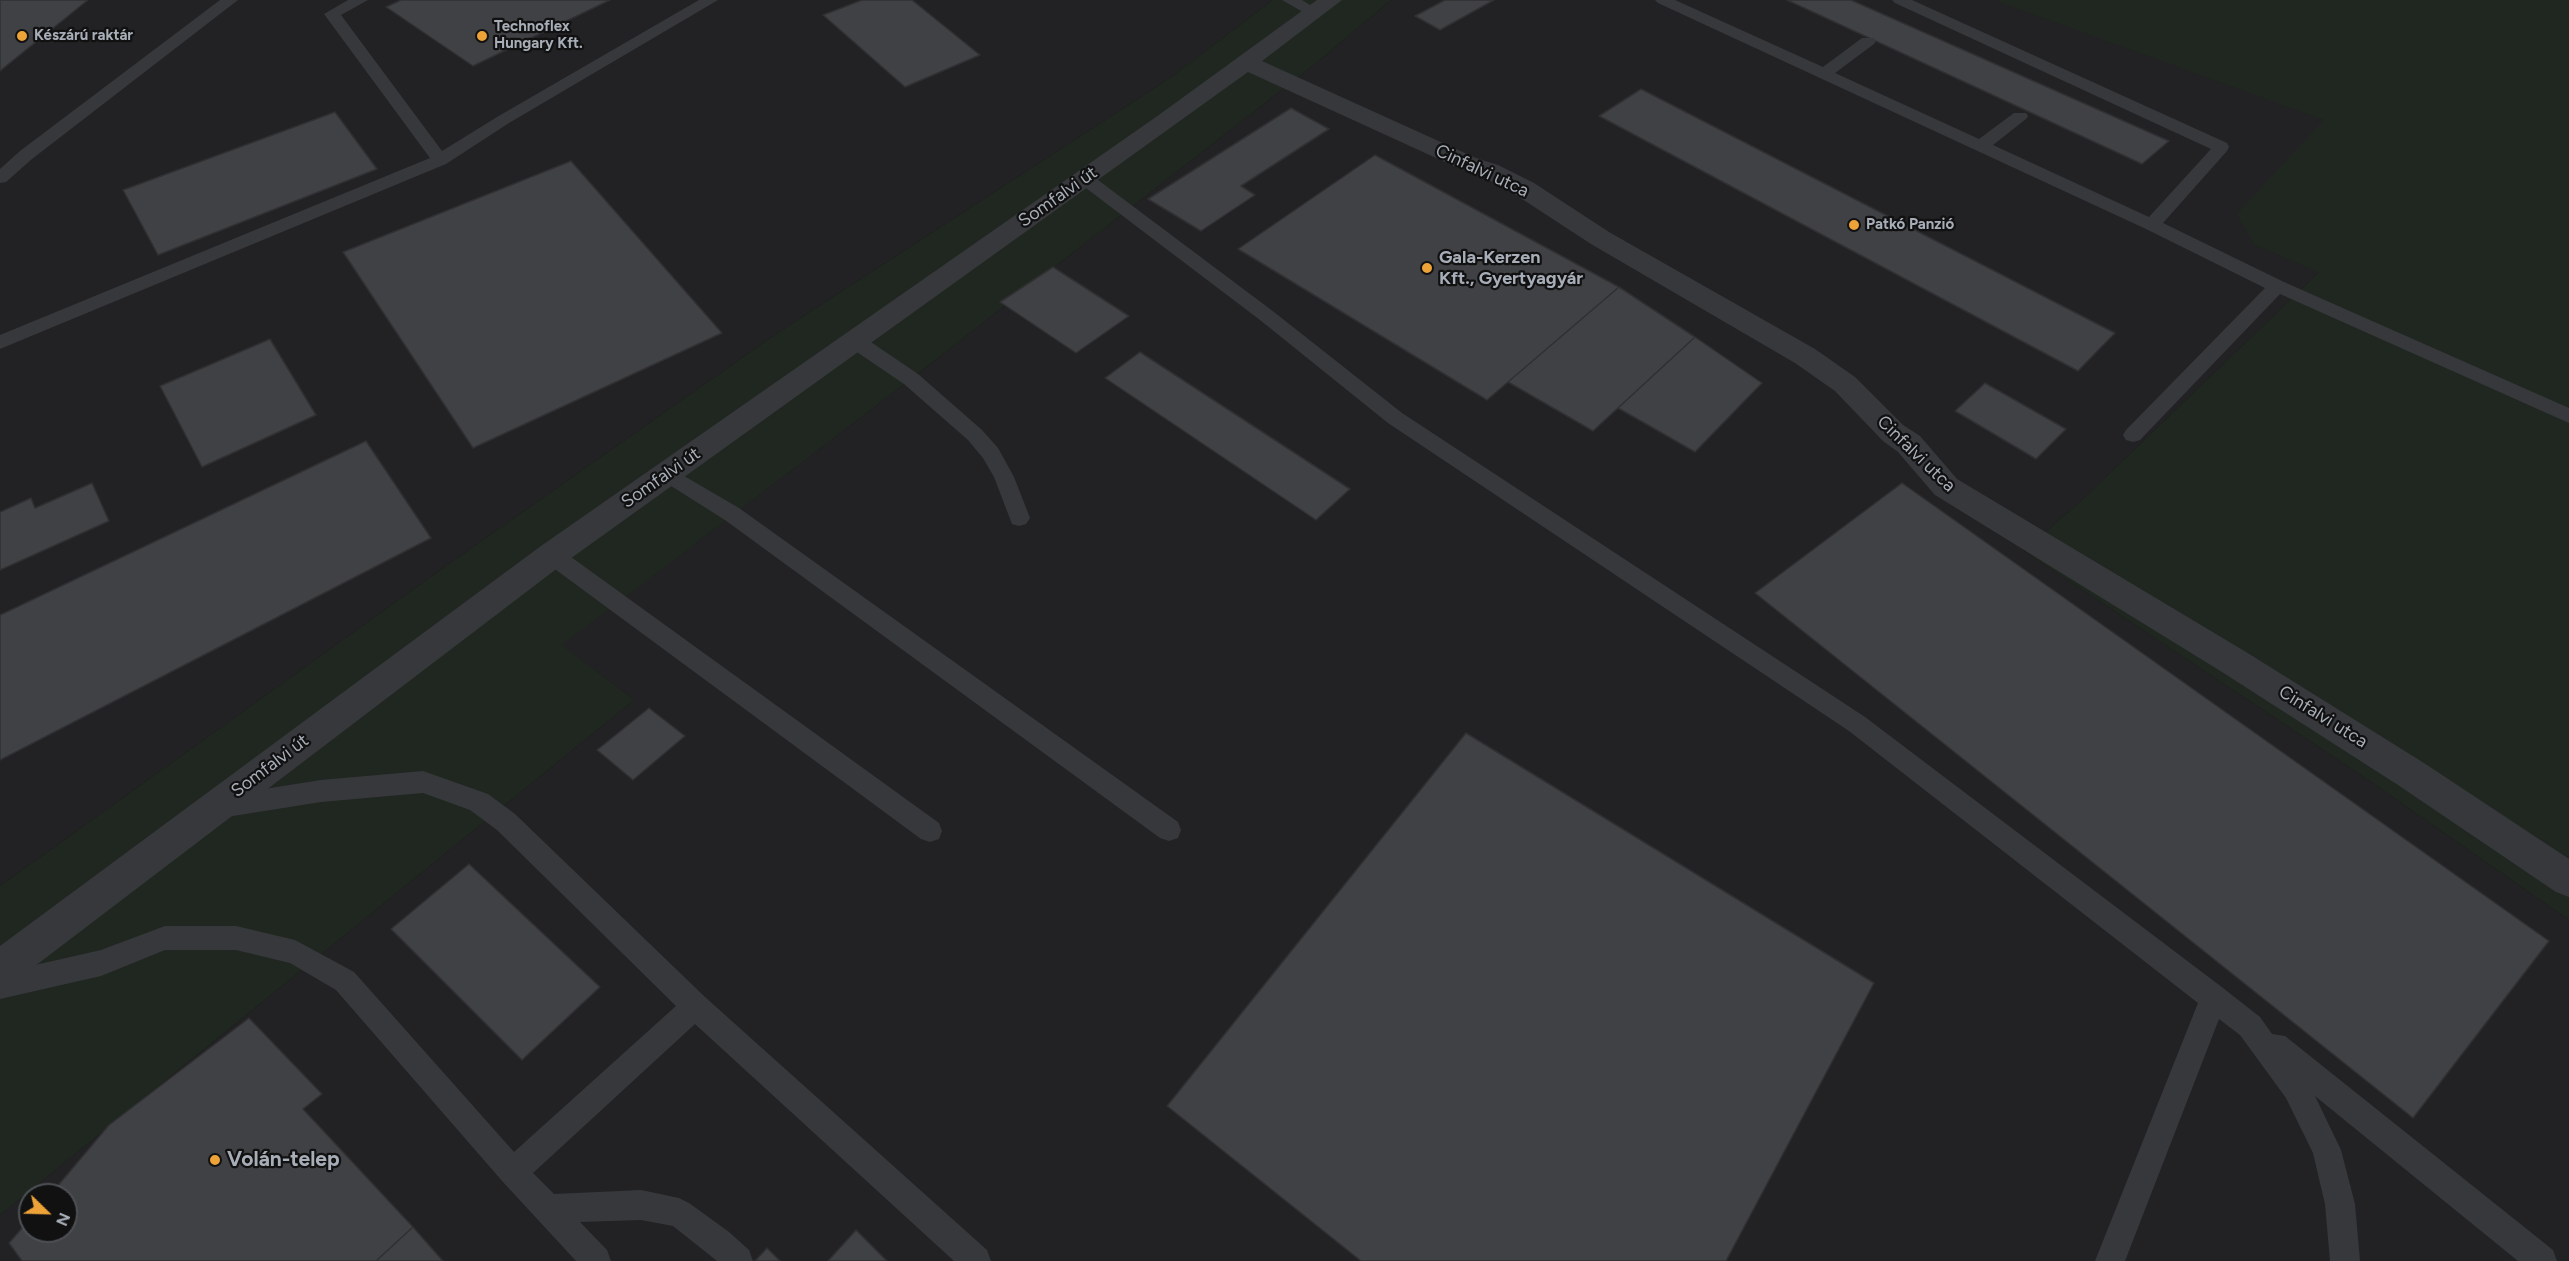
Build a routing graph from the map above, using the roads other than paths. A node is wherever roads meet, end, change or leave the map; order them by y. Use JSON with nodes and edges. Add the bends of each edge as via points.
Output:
{"nodes":[{"id":1,"x":230,"y":0,"type":"edge"},
{"id":2,"x":360,"y":0,"type":"edge"},
{"id":3,"x":710,"y":0,"type":"edge"},
{"id":4,"x":1663,"y":0,"type":"edge"},
{"id":5,"x":1900,"y":0,"type":"edge"},
{"id":6,"x":1312,"y":4,"type":"edge"},
{"id":7,"x":1692,"y":7,"type":"edge"},
{"id":8,"x":1868,"y":41,"type":"dead end"},
{"id":9,"x":1247,"y":63,"type":"junction"},
{"id":10,"x":1824,"y":74,"type":"junction"},
{"id":11,"x":2020,"y":116,"type":"dead end"},
{"id":12,"x":1981,"y":146,"type":"junction"},
{"id":13,"x":440,"y":160,"type":"junction"},
{"id":14,"x":0,"y":178,"type":"edge"},
{"id":15,"x":1084,"y":178,"type":"junction"},
{"id":16,"x":2152,"y":225,"type":"junction"},
{"id":17,"x":2277,"y":286,"type":"junction"},
{"id":18,"x":855,"y":341,"type":"junction"},
{"id":19,"x":0,"y":342,"type":"edge"},
{"id":20,"x":2569,"y":416,"type":"edge"},
{"id":21,"x":2133,"y":435,"type":"dead end"},
{"id":22,"x":667,"y":474,"type":"junction"},
{"id":23,"x":1019,"y":518,"type":"dead end"},
{"id":24,"x":552,"y":555,"type":"junction"},
{"id":25,"x":213,"y":808,"type":"junction"},
{"id":26,"x":1169,"y":830,"type":"dead end"},
{"id":27,"x":930,"y":831,"type":"dead end"},
{"id":28,"x":2569,"y":880,"type":"edge"},
{"id":29,"x":0,"y":969,"type":"edge"},
{"id":30,"x":0,"y":986,"type":"edge"},
{"id":31,"x":2214,"y":997,"type":"junction"},
{"id":32,"x":695,"y":1006,"type":"junction"},
{"id":33,"x":2250,"y":1026,"type":"junction"},
{"id":34,"x":513,"y":1172,"type":"junction"},
{"id":35,"x":548,"y":1209,"type":"junction"},
{"id":36,"x":596,"y":1261,"type":"edge"},
{"id":37,"x":738,"y":1261,"type":"edge"},
{"id":38,"x":976,"y":1261,"type":"edge"},
{"id":39,"x":2110,"y":1261,"type":"edge"},
{"id":40,"x":2345,"y":1261,"type":"edge"},
{"id":41,"x":2542,"y":1261,"type":"edge"}],
"edges":[{"from":1,"to":14,"type":"lane","via":[[26,154]]},
{"from":2,"to":13,"type":"lane","via":[[332,14]]},
{"from":3,"to":13,"type":"lane"},
{"from":4,"to":7,"type":"lane"},
{"from":5,"to":16,"type":"lane","via":[[2221,147]]},
{"from":6,"to":9,"type":"street","name":"Somfalvi út"},
{"from":7,"to":10,"type":"lane"},
{"from":8,"to":10,"type":"lane"},
{"from":9,"to":15,"type":"street","name":"Somfalvi út"},
{"from":9,"to":28,"type":"street","name":"Cinfalvi utca","via":[[1489,170],[1805,356],[1845,384],[1909,444],[1946,488],[2264,680]]},
{"from":10,"to":12,"type":"lane"},
{"from":11,"to":12,"type":"lane"},
{"from":12,"to":16,"type":"lane"},
{"from":13,"to":19,"type":"lane"},
{"from":15,"to":18,"type":"street","name":"Somfalvi út"},
{"from":15,"to":31,"type":"lane","via":[[1395,418],[1857,724]]},
{"from":16,"to":17,"type":"lane"},
{"from":17,"to":20,"type":"lane"},
{"from":17,"to":21,"type":"lane"},
{"from":18,"to":22,"type":"street","name":"Somfalvi út"},
{"from":18,"to":23,"type":"lane","via":[[910,379],[975,435],[1004,477]]},
{"from":22,"to":24,"type":"street","name":"Somfalvi út"},
{"from":22,"to":26,"type":"lane","via":[[732,514]]},
{"from":24,"to":25,"type":"street","name":"Somfalvi út"},
{"from":24,"to":27,"type":"lane"},
{"from":25,"to":29,"type":"street","name":"Somfalvi út"},
{"from":25,"to":32,"type":"lane","via":[[321,790],[423,782],[479,802],[506,822]]},
{"from":30,"to":34,"type":"lane","via":[[101,963],[165,938],[236,938],[295,952],[345,981]]},
{"from":31,"to":33,"type":"lane"},
{"from":31,"to":39,"type":"lane"},
{"from":32,"to":34,"type":"lane"},
{"from":32,"to":38,"type":"lane"},
{"from":33,"to":40,"type":"lane","via":[[2296,1088],[2327,1150],[2340,1204]]},
{"from":33,"to":41,"type":"lane"},
{"from":34,"to":35,"type":"lane"},
{"from":35,"to":36,"type":"lane"},
{"from":35,"to":37,"type":"lane","via":[[641,1205],[679,1214],[719,1242]]}]}
